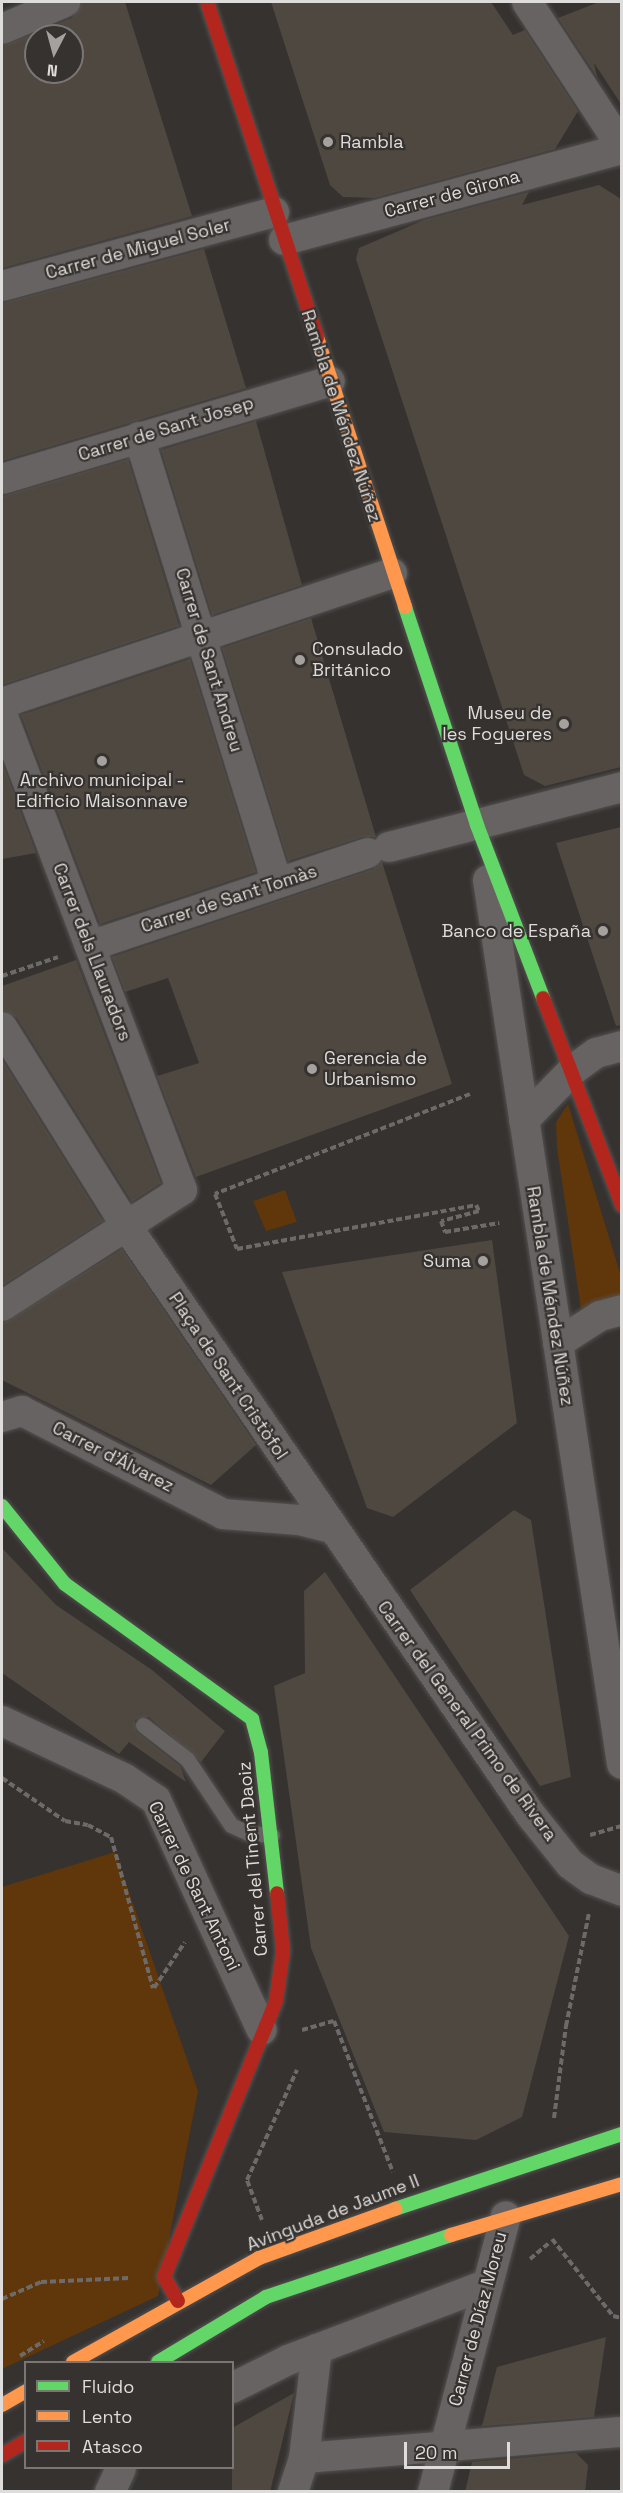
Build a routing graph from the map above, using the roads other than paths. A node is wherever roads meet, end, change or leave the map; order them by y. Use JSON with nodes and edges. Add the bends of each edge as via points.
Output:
{"nodes":[{"id":1,"x":65,"y":2,"type":"edge"},
{"id":2,"x":207,"y":2,"type":"edge"},
{"id":3,"x":527,"y":2,"type":"edge"},
{"id":4,"x":2,"y":29,"type":"edge"},
{"id":5,"x":621,"y":148,"type":"edge"},
{"id":6,"x":279,"y":226,"type":"junction"},
{"id":7,"x":2,"y":286,"type":"edge"},
{"id":8,"x":330,"y":381,"type":"junction"},
{"id":9,"x":139,"y":437,"type":"junction"},
{"id":10,"x":2,"y":479,"type":"edge"},
{"id":11,"x":392,"y":573,"type":"junction"},
{"id":12,"x":203,"y":637,"type":"junction"},
{"id":13,"x":2,"y":704,"type":"edge"},
{"id":14,"x":2,"y":714,"type":"edge"},
{"id":15,"x":621,"y":787,"type":"edge"},
{"id":16,"x":478,"y":826,"type":"junction"},
{"id":17,"x":277,"y":883,"type":"junction"},
{"id":18,"x":90,"y":946,"type":"junction"},
{"id":19,"x":2,"y":1027,"type":"edge"},
{"id":20,"x":621,"y":1046,"type":"edge"},
{"id":21,"x":574,"y":1069,"type":"junction"},
{"id":22,"x":524,"y":1120,"type":"junction"},
{"id":23,"x":621,"y":1205,"type":"edge"},
{"id":24,"x":125,"y":1224,"type":"junction"},
{"id":25,"x":2,"y":1306,"type":"edge"},
{"id":26,"x":621,"y":1310,"type":"edge"},
{"id":27,"x":558,"y":1343,"type":"junction"},
{"id":28,"x":2,"y":1417,"type":"edge"},
{"id":29,"x":2,"y":1506,"type":"edge"},
{"id":30,"x":332,"y":1528,"type":"junction"},
{"id":31,"x":611,"y":1614,"type":"edge"},
{"id":32,"x":2,"y":1721,"type":"edge"},
{"id":33,"x":143,"y":1725,"type":"dead end"},
{"id":34,"x":621,"y":1764,"type":"edge"},
{"id":35,"x":272,"y":1835,"type":"junction"},
{"id":36,"x":621,"y":1891,"type":"edge"},
{"id":37,"x":262,"y":2030,"type":"junction"},
{"id":38,"x":621,"y":2134,"type":"edge"},
{"id":39,"x":621,"y":2184,"type":"edge"},
{"id":40,"x":506,"y":2216,"type":"junction"},
{"id":41,"x":488,"y":2284,"type":"junction"},
{"id":42,"x":178,"y":2301,"type":"junction"},
{"id":43,"x":317,"y":2349,"type":"junction"},
{"id":44,"x":76,"y":2361,"type":"edge"},
{"id":45,"x":160,"y":2361,"type":"edge"},
{"id":46,"x":234,"y":2387,"type":"edge"},
{"id":47,"x":24,"y":2392,"type":"edge"},
{"id":48,"x":2,"y":2405,"type":"edge"},
{"id":49,"x":621,"y":2432,"type":"edge"},
{"id":50,"x":24,"y":2442,"type":"edge"},
{"id":51,"x":444,"y":2445,"type":"junction"},
{"id":52,"x":2,"y":2455,"type":"edge"},
{"id":53,"x":304,"y":2458,"type":"junction"},
{"id":54,"x":121,"y":2469,"type":"edge"},
{"id":55,"x":110,"y":2492,"type":"edge"},
{"id":56,"x":293,"y":2492,"type":"edge"},
{"id":57,"x":433,"y":2492,"type":"edge"}],
"edges":[{"from":1,"to":4,"type":"street"},
{"from":2,"to":6,"type":"street","name":"Rambla de Méndez Núñez"},
{"from":3,"to":5,"type":"street"},
{"from":5,"to":6,"type":"street","name":"Carrer de Girona"},
{"from":6,"to":7,"type":"street","name":"Carrer de Miguel Soler"},
{"from":6,"to":8,"type":"street","name":"Rambla de Méndez Núñez"},
{"from":8,"to":9,"type":"street","name":"Carrer de Sant Josep"},
{"from":8,"to":11,"type":"street","name":"Rambla de Méndez Núñez"},
{"from":9,"to":10,"type":"street","name":"Carrer de Sant Josep"},
{"from":9,"to":12,"type":"street","name":"Carrer de Sant Andreu"},
{"from":11,"to":12,"type":"street"},
{"from":11,"to":16,"type":"street","name":"Rambla de Méndez Núñez"},
{"from":12,"to":13,"type":"street"},
{"from":12,"to":17,"type":"street","name":"Carrer de Sant Andreu"},
{"from":14,"to":18,"type":"street","name":"Carrer dels Llauradors"},
{"from":15,"to":16,"type":"street","name":"Carrer de Sant Tomàs"},
{"from":16,"to":17,"type":"street","name":"Carrer de Sant Tomàs","via":[[379,850]]},
{"from":16,"to":21,"type":"street","name":"Rambla de Méndez Núñez","via":[[521,946]]},
{"from":16,"to":22,"type":"street","name":"Rambla de Méndez Núñez"},
{"from":17,"to":18,"type":"street","name":"Carrer de Sant Tomàs"},
{"from":18,"to":24,"type":"street","name":"Carrer dels Llauradors","via":[[182,1190]]},
{"from":19,"to":24,"type":"street","name":"Plaça de Sant Cristòfol"},
{"from":20,"to":21,"type":"street","via":[[596,1053]]},
{"from":21,"to":22,"type":"street"},
{"from":21,"to":23,"type":"street","name":"Rambla de Méndez Núñez"},
{"from":22,"to":27,"type":"street","name":"Rambla de Méndez Núñez"},
{"from":24,"to":25,"type":"street"},
{"from":24,"to":30,"type":"street","name":"Plaça de Sant Cristòfol"},
{"from":26,"to":27,"type":"street","via":[[600,1316]]},
{"from":27,"to":31,"type":"street","name":"Rambla de Méndez Núñez"},
{"from":28,"to":30,"type":"street","name":"Carrer d'Álvarez","via":[[22,1411],[224,1514],[299,1520]]},
{"from":29,"to":35,"type":"street","name":"Carrer del Tinent Daoiz","via":[[65,1584],[252,1719],[261,1753]]},
{"from":30,"to":36,"type":"street","name":"Carrer del General Primo de Rivera","via":[[530,1814],[570,1864],[591,1879]]},
{"from":31,"to":34,"type":"street","name":"Rambla de Méndez Núñez"},
{"from":32,"to":37,"type":"street","name":"Carrer de Sant Antoni","via":[[124,1779],[156,1800]]},
{"from":33,"to":35,"type":"lane","via":[[187,1759],[231,1825],[248,1833]]},
{"from":35,"to":37,"type":"street","name":"Carrer del Tinent Daoiz","via":[[283,1951],[276,2001]]},
{"from":37,"to":42,"type":"street","name":"Carrer del Tinent Daoiz","via":[[164,2277]]},
{"from":38,"to":42,"type":"street","name":"Avinguda de Jaume II","via":[[537,2159],[260,2258]]},
{"from":39,"to":40,"type":"street"},
{"from":40,"to":41,"type":"street","name":"Carrer de Díaz Moreu"},
{"from":40,"to":45,"type":"street","via":[[266,2297]]},
{"from":41,"to":43,"type":"street"},
{"from":41,"to":51,"type":"street","name":"Carrer de Díaz Moreu"},
{"from":42,"to":44,"type":"street","name":"Avinguda de Jaume II"},
{"from":43,"to":46,"type":"street"},
{"from":43,"to":53,"type":"street"},
{"from":47,"to":48,"type":"street"},
{"from":49,"to":51,"type":"street"},
{"from":50,"to":52,"type":"street"},
{"from":51,"to":53,"type":"street"},
{"from":51,"to":57,"type":"street","name":"Carrer de Díaz Moreu"},
{"from":53,"to":56,"type":"street"},
{"from":54,"to":55,"type":"street"}]}
